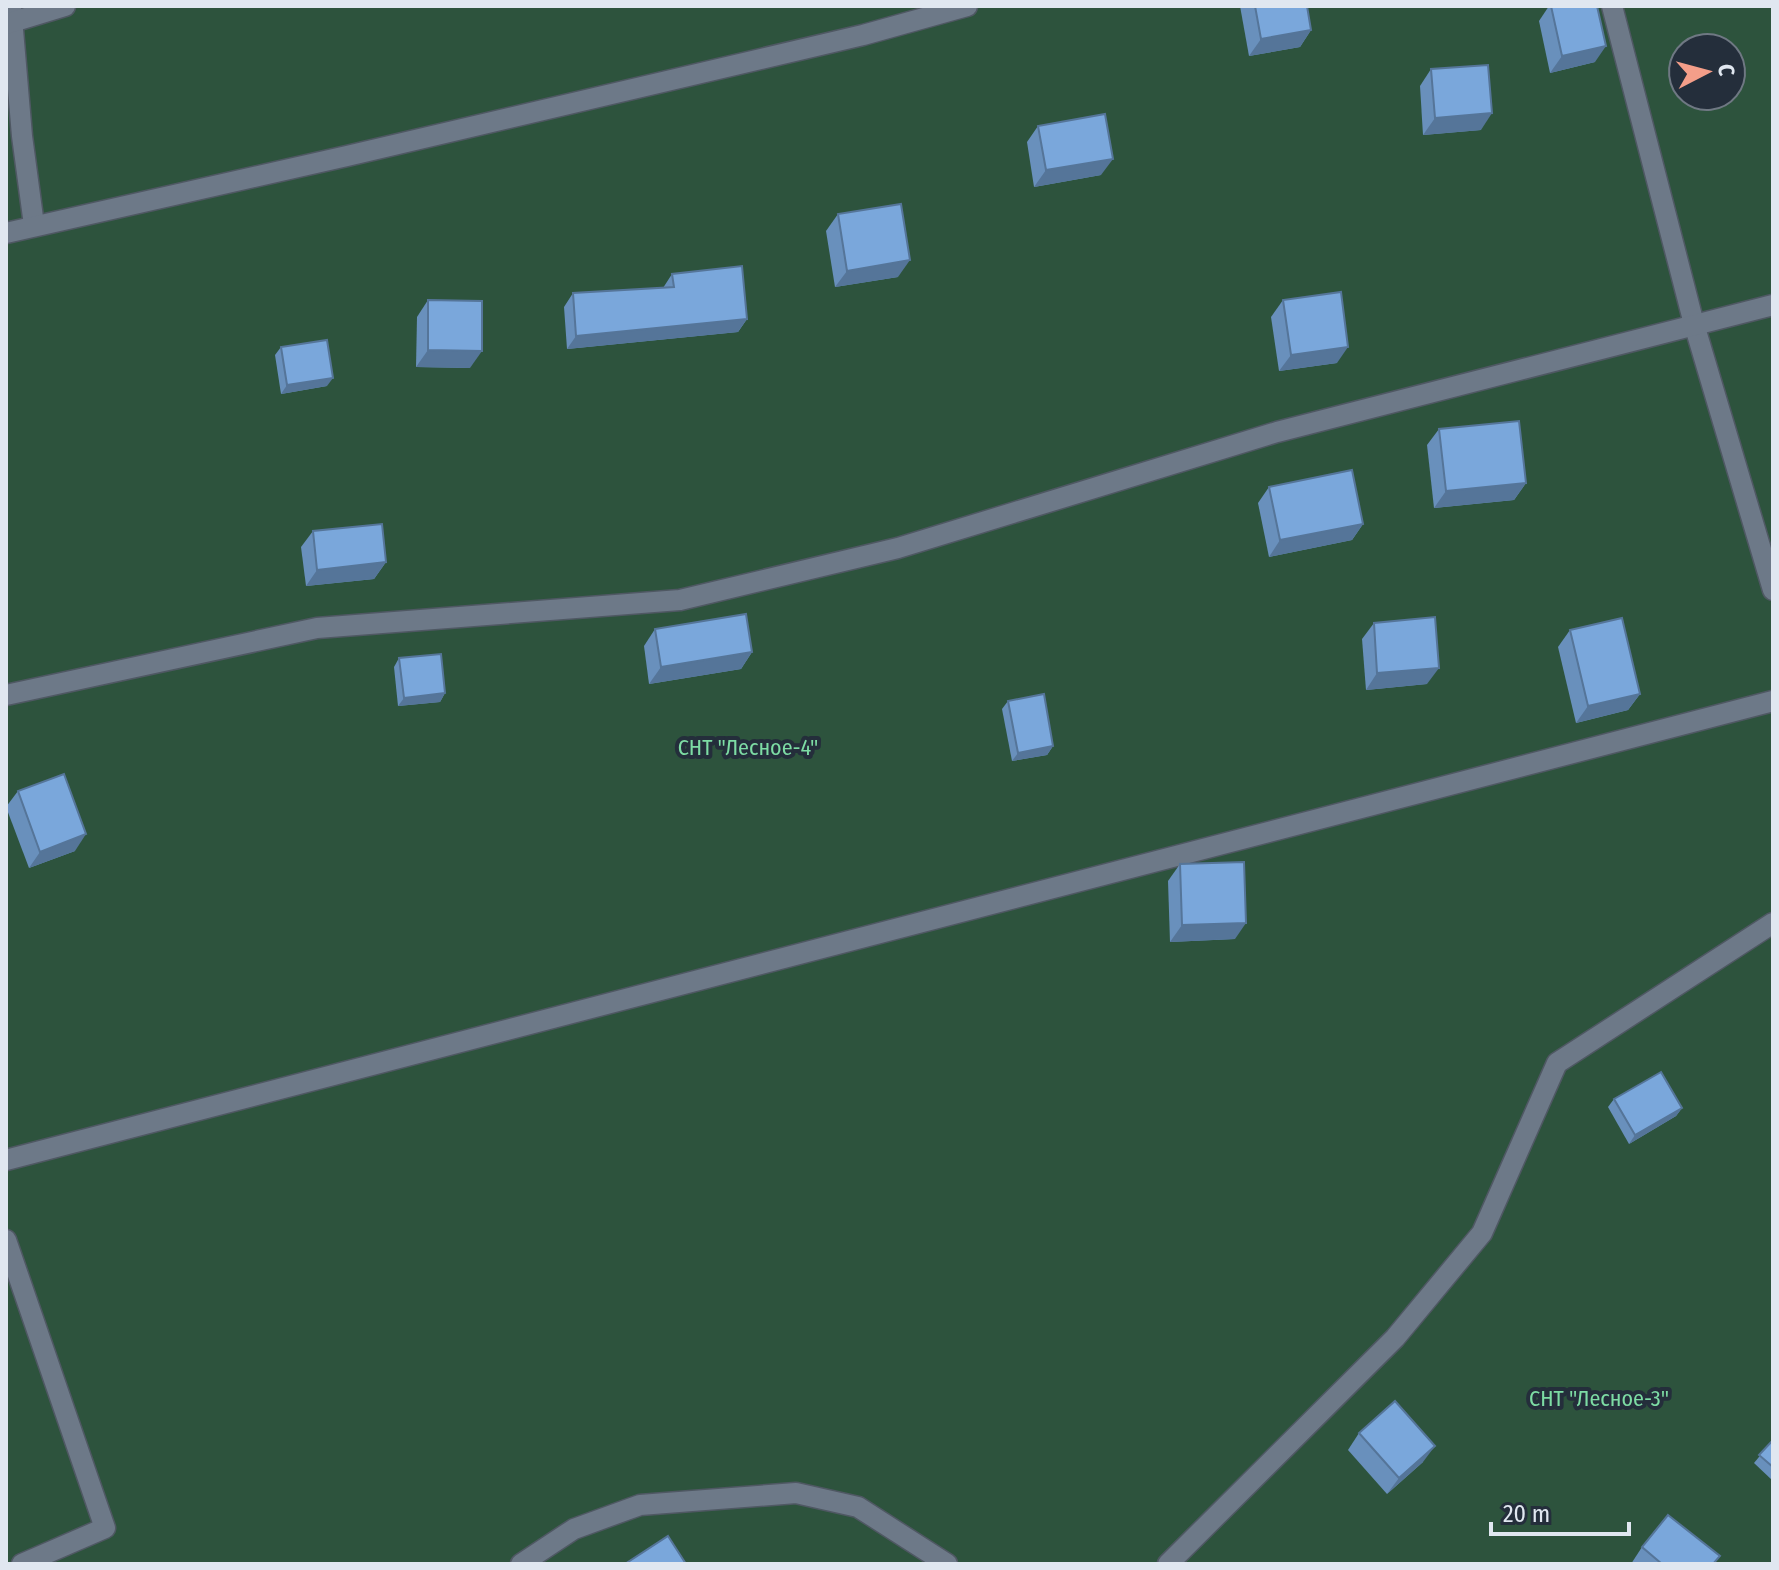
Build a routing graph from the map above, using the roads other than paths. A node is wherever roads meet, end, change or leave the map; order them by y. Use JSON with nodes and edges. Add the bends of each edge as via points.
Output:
{"nodes":[{"id":1,"x":65,"y":6,"type":"edge"},
{"id":2,"x":967,"y":6,"type":"edge"},
{"id":3,"x":1612,"y":6,"type":"edge"},
{"id":4,"x":10,"y":18,"type":"edge"},
{"id":5,"x":34,"y":225,"type":"junction"},
{"id":6,"x":6,"y":233,"type":"edge"},
{"id":7,"x":1773,"y":305,"type":"edge"},
{"id":8,"x":1694,"y":324,"type":"junction"},
{"id":9,"x":1773,"y":590,"type":"edge"},
{"id":10,"x":6,"y":695,"type":"edge"},
{"id":11,"x":1773,"y":701,"type":"edge"},
{"id":12,"x":1773,"y":923,"type":"edge"},
{"id":13,"x":6,"y":1160,"type":"edge"},
{"id":14,"x":6,"y":1240,"type":"edge"},
{"id":15,"x":22,"y":1564,"type":"edge"},
{"id":16,"x":521,"y":1564,"type":"edge"},
{"id":17,"x":947,"y":1564,"type":"edge"},
{"id":18,"x":1168,"y":1564,"type":"edge"}],
"edges":[{"from":1,"to":4,"type":"street"},
{"from":2,"to":5,"type":"street","via":[[392,146]]},
{"from":3,"to":8,"type":"street"},
{"from":4,"to":5,"type":"street"},
{"from":5,"to":6,"type":"street"},
{"from":7,"to":8,"type":"street"},
{"from":8,"to":9,"type":"street"},
{"from":8,"to":10,"type":"street","via":[[1277,432],[898,548],[680,600],[317,628]]},
{"from":11,"to":13,"type":"street"},
{"from":12,"to":18,"type":"street","via":[[1557,1063],[1482,1233],[1395,1338]]},
{"from":14,"to":15,"type":"street","via":[[105,1528]]},
{"from":16,"to":17,"type":"street","via":[[574,1529],[640,1505],[796,1493],[858,1507]]}]}
